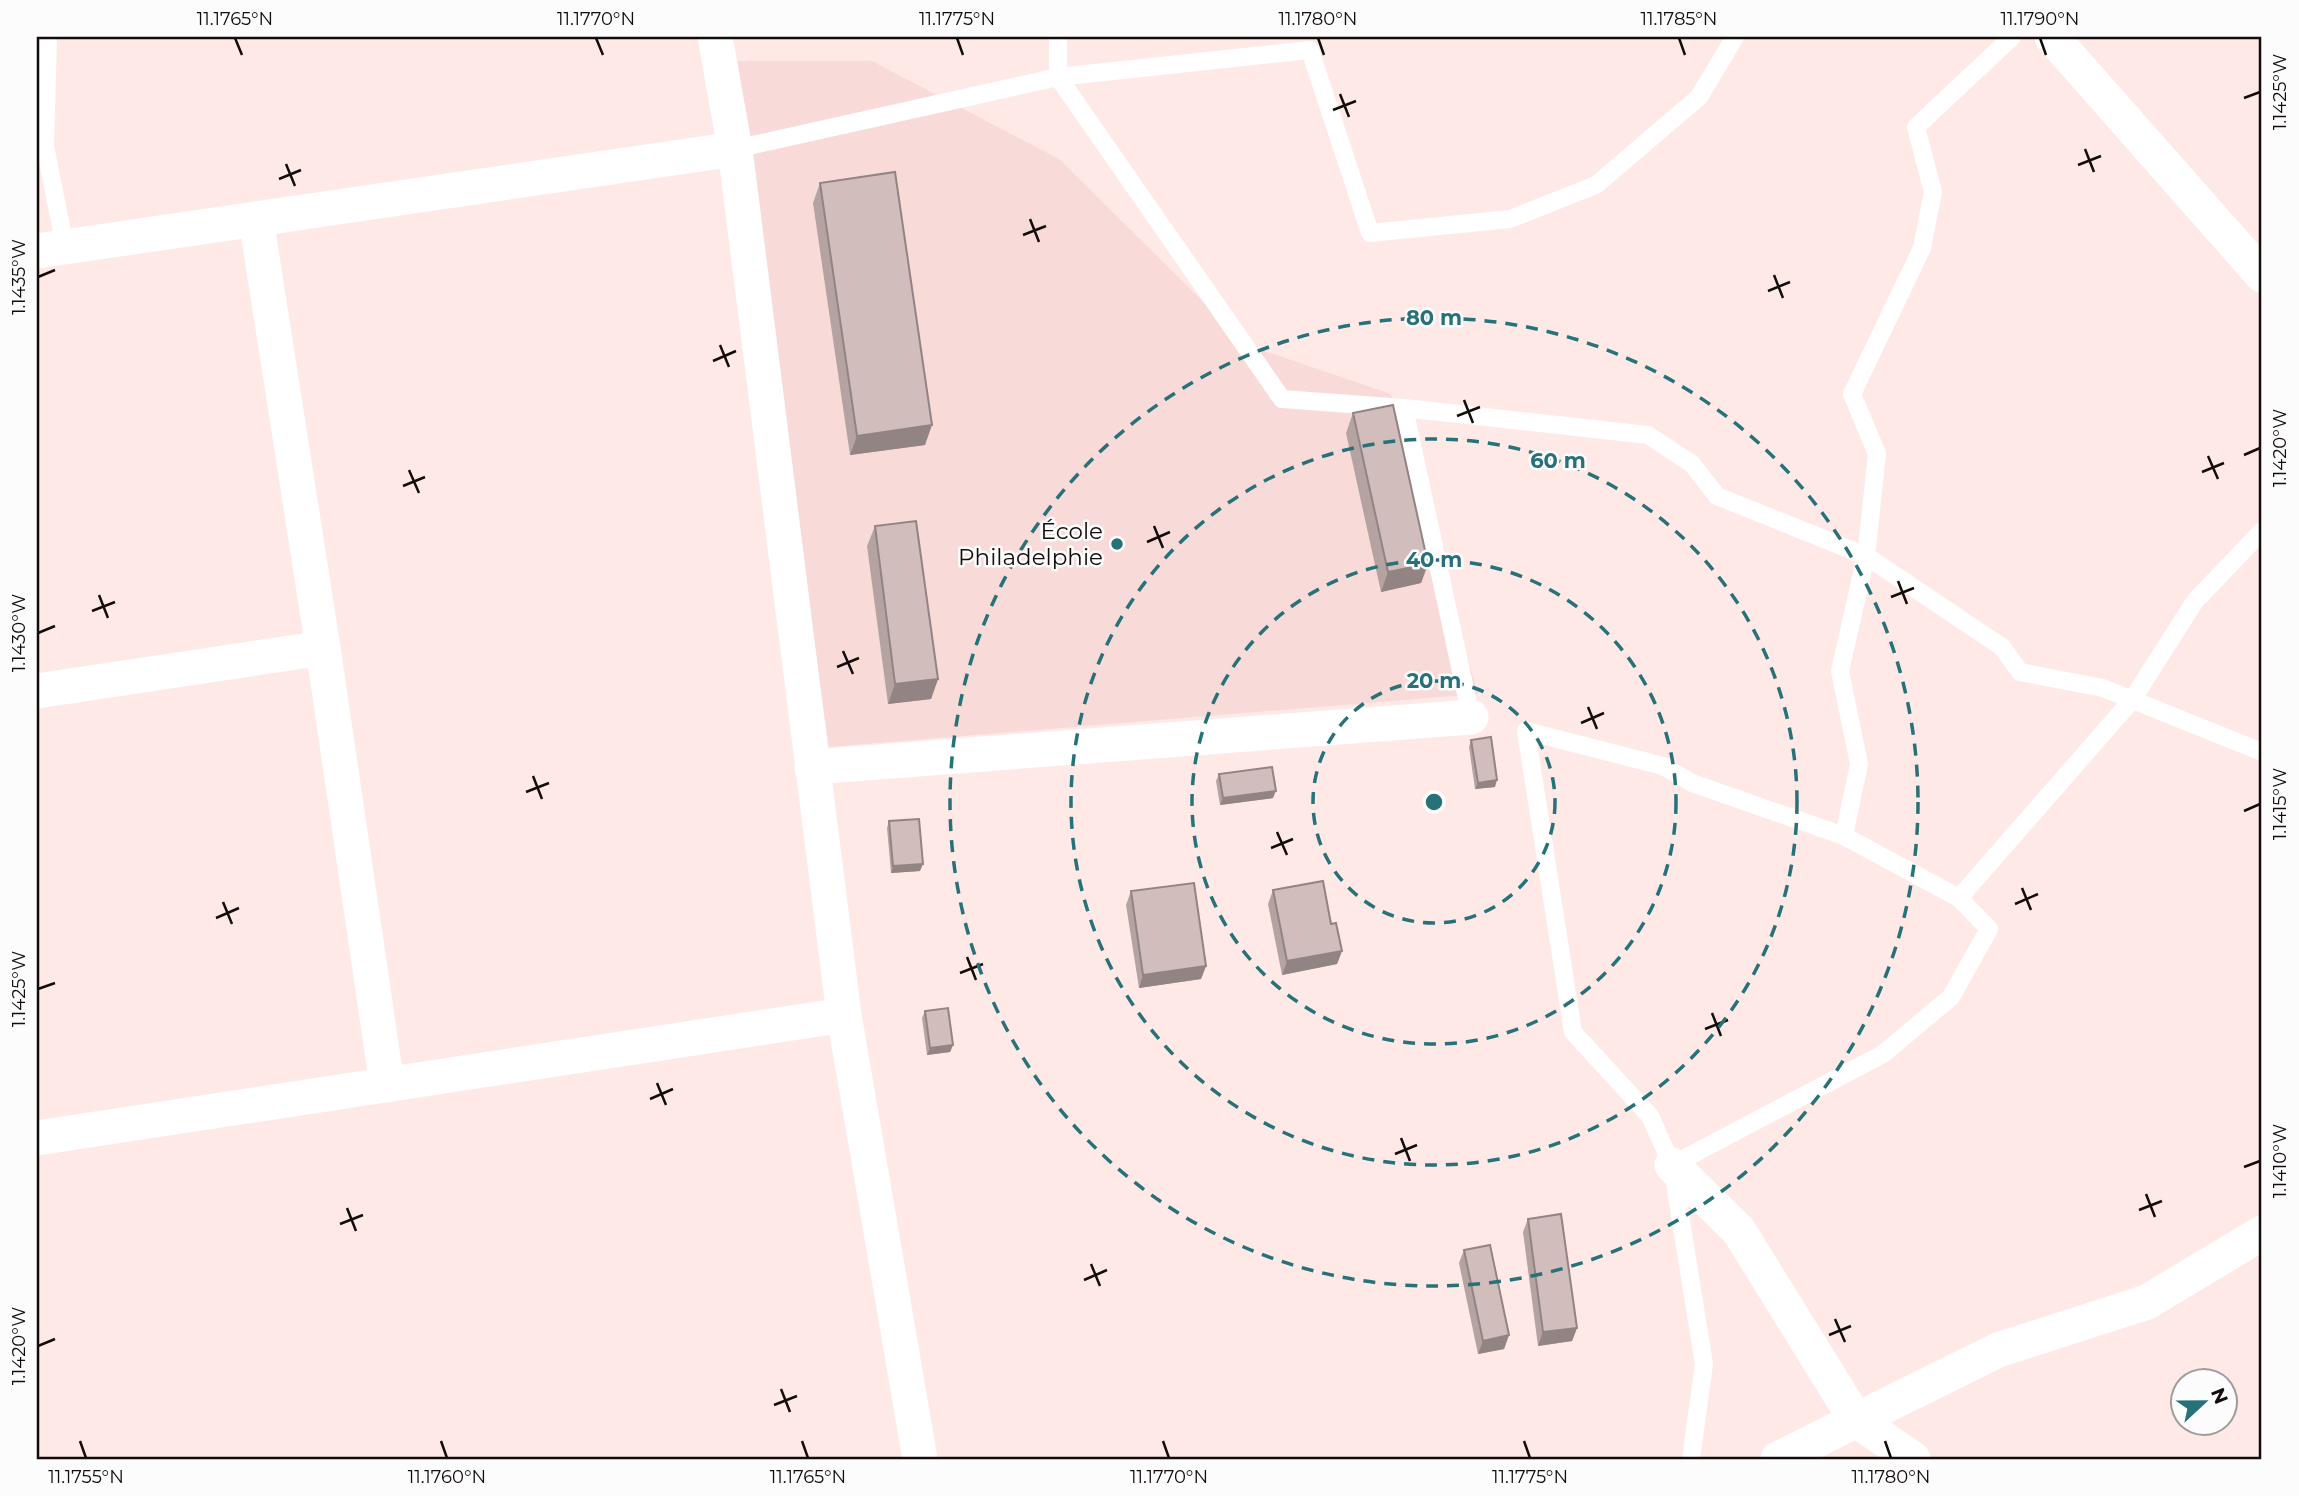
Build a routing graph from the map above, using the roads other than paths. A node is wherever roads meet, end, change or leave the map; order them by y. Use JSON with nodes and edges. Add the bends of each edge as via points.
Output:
{"nodes":[{"id":1,"x":48,"y":37,"type":"edge"},
{"id":2,"x":715,"y":37,"type":"edge"},
{"id":3,"x":1058,"y":37,"type":"edge"},
{"id":4,"x":1735,"y":37,"type":"edge"},
{"id":5,"x":2012,"y":37,"type":"edge"},
{"id":6,"x":2052,"y":37,"type":"edge"},
{"id":7,"x":1315,"y":43,"type":"edge"},
{"id":8,"x":1058,"y":77,"type":"junction"},
{"id":9,"x":735,"y":149,"type":"junction"},
{"id":10,"x":256,"y":219,"type":"junction"},
{"id":11,"x":51,"y":249,"type":"edge"},
{"id":12,"x":2262,"y":275,"type":"edge"},
{"id":13,"x":1404,"y":408,"type":"junction"},
{"id":14,"x":2262,"y":531,"type":"edge"},
{"id":15,"x":1866,"y":556,"type":"junction"},
{"id":16,"x":323,"y":648,"type":"junction"},
{"id":17,"x":37,"y":691,"type":"edge"},
{"id":18,"x":2132,"y":700,"type":"junction"},
{"id":19,"x":1471,"y":717,"type":"joint"},
{"id":20,"x":2262,"y":752,"type":"edge"},
{"id":21,"x":811,"y":767,"type":"junction"},
{"id":22,"x":1844,"y":836,"type":"junction"},
{"id":23,"x":1959,"y":898,"type":"junction"},
{"id":24,"x":844,"y":1015,"type":"junction"},
{"id":25,"x":387,"y":1084,"type":"junction"},
{"id":26,"x":37,"y":1138,"type":"edge"},
{"id":27,"x":1672,"y":1165,"type":"junction"},
{"id":28,"x":2262,"y":1233,"type":"edge"},
{"id":29,"x":1856,"y":1420,"type":"junction"},
{"id":30,"x":920,"y":1459,"type":"edge"},
{"id":31,"x":1690,"y":1459,"type":"edge"},
{"id":32,"x":1778,"y":1459,"type":"edge"},
{"id":33,"x":1913,"y":1459,"type":"edge"}],
"edges":[{"from":1,"to":11,"type":"lane","via":[[45,146]]},
{"from":2,"to":9,"type":"street"},
{"from":3,"to":8,"type":"lane"},
{"from":4,"to":7,"type":"lane","via":[[1699,97],[1596,185],[1510,219],[1370,233]]},
{"from":5,"to":15,"type":"lane","via":[[1916,127],[1933,192],[1922,248],[1852,394],[1877,454]]},
{"from":6,"to":12,"type":"street"},
{"from":7,"to":8,"type":"lane"},
{"from":8,"to":9,"type":"lane"},
{"from":8,"to":13,"type":"lane","via":[[1282,399]]},
{"from":9,"to":10,"type":"street"},
{"from":9,"to":21,"type":"street"},
{"from":10,"to":11,"type":"street"},
{"from":10,"to":16,"type":"street"},
{"from":13,"to":15,"type":"lane","via":[[1648,435],[1692,464],[1717,496]]},
{"from":13,"to":19,"type":"lane"},
{"from":14,"to":18,"type":"lane","via":[[2195,601]]},
{"from":15,"to":18,"type":"lane","via":[[2002,647],[2020,672],[2103,688]]},
{"from":15,"to":22,"type":"lane","via":[[1840,671],[1859,764]]},
{"from":16,"to":17,"type":"street"},
{"from":16,"to":25,"type":"street"},
{"from":18,"to":20,"type":"lane"},
{"from":18,"to":23,"type":"lane"},
{"from":19,"to":21,"type":"street"},
{"from":21,"to":24,"type":"street"},
{"from":22,"to":23,"type":"lane"},
{"from":22,"to":27,"type":"lane","via":[[1692,783],[1663,766],[1526,731],[1573,1032],[1650,1116]]},
{"from":23,"to":27,"type":"lane","via":[[1989,929],[1951,997],[1883,1054]]},
{"from":24,"to":25,"type":"street"},
{"from":24,"to":30,"type":"street"},
{"from":25,"to":26,"type":"street"},
{"from":27,"to":29,"type":"street","via":[[1739,1231]]},
{"from":27,"to":31,"type":"lane","via":[[1704,1364]]},
{"from":28,"to":29,"type":"street","via":[[2147,1302],[1998,1350]]},
{"from":29,"to":32,"type":"street"},
{"from":29,"to":33,"type":"street"}]}
